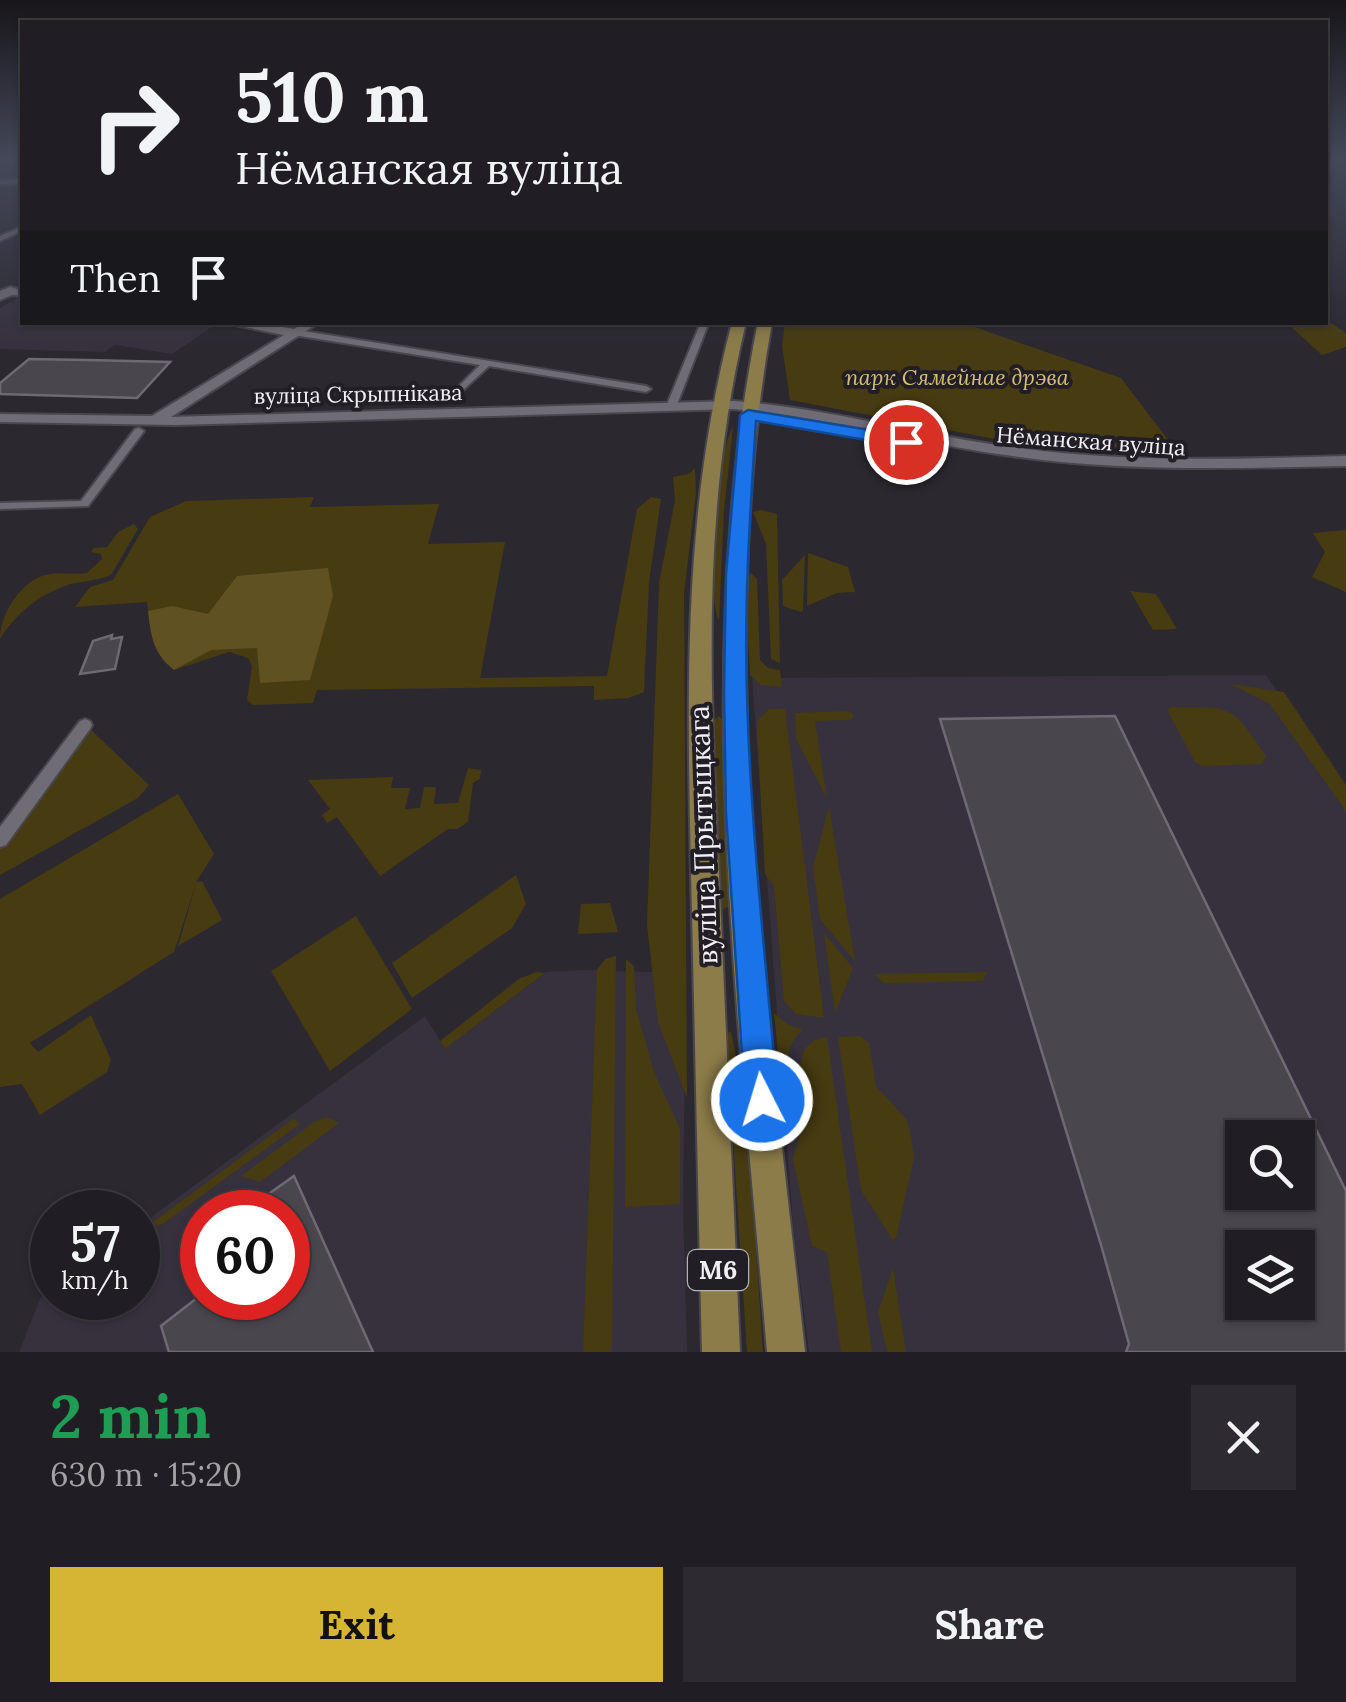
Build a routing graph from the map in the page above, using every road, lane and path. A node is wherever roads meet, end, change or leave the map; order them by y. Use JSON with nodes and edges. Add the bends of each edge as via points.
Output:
{"nodes":[{"id":1,"x":245,"y":325,"type":"edge"},
{"id":2,"x":309,"y":325,"type":"edge"},
{"id":3,"x":704,"y":325,"type":"edge"},
{"id":4,"x":738,"y":325,"type":"edge"},
{"id":5,"x":764,"y":325,"type":"edge"},
{"id":6,"x":297,"y":333,"type":"junction"},
{"id":7,"x":488,"y":362,"type":"junction"},
{"id":8,"x":462,"y":388,"type":"dead end"},
{"id":9,"x":646,"y":389,"type":"dead end"},
{"id":10,"x":194,"y":397,"type":"junction"},
{"id":11,"x":671,"y":407,"type":"junction"},
{"id":12,"x":717,"y":410,"type":"junction"},
{"id":13,"x":748,"y":410,"type":"junction"},
{"id":14,"x":0,"y":418,"type":"edge"},
{"id":15,"x":202,"y":420,"type":"junction"},
{"id":16,"x":154,"y":422,"type":"junction"},
{"id":17,"x":0,"y":428,"type":"edge"},
{"id":18,"x":139,"y":430,"type":"junction"},
{"id":19,"x":1346,"y":462,"type":"edge"},
{"id":20,"x":1346,"y":471,"type":"edge"},
{"id":21,"x":0,"y":506,"type":"edge"},
{"id":22,"x":85,"y":725,"type":"dead end"},
{"id":23,"x":0,"y":840,"type":"edge"},
{"id":24,"x":707,"y":936,"type":"junction"},
{"id":25,"x":748,"y":952,"type":"junction"},
{"id":26,"x":721,"y":1352,"type":"edge"},
{"id":27,"x":786,"y":1352,"type":"edge"}],
"edges":[{"from":1,"to":6,"type":"main road"},
{"from":2,"to":6,"type":"main road"},
{"from":3,"to":11,"type":"street"},
{"from":4,"to":12,"type":"main road","name":"вуліца Прытыцкага","number":"М6"},
{"from":5,"to":13,"type":"main road","name":"вуліца Прытыцкага","number":"М6"},
{"from":6,"to":7,"type":"street"},
{"from":6,"to":10,"type":"main road"},
{"from":7,"to":8,"type":"street"},
{"from":7,"to":9,"type":"street"},
{"from":10,"to":15,"type":"main road","via":[[186,412]]},
{"from":10,"to":16,"type":"main road"},
{"from":11,"to":12,"type":"main road","name":"вуліца Скрыпнікава"},
{"from":11,"to":15,"type":"main road","name":"вуліца Скрыпнікава"},
{"from":12,"to":13,"type":"main road","name":"Нёманская вуліца"},
{"from":12,"to":18,"type":"main road","name":"вуліца Скрыпнікава"},
{"from":12,"to":24,"type":"main road","name":"вуліца Прытыцкага","number":"М6","via":[[699,587]]},
{"from":13,"to":19,"type":"main road","name":"Нёманская вуліца","via":[[1077,459]]},
{"from":13,"to":20,"type":"main road","name":"Нёманская вуліца","via":[[1045,465]]},
{"from":13,"to":25,"type":"main road","name":"вуліца Прытыцкага","number":"М6","via":[[735,673]]},
{"from":14,"to":16,"type":"main road","name":"вуліца Скрыпнікава"},
{"from":15,"to":16,"type":"main road","name":"вуліца Скрыпнікава"},
{"from":16,"to":18,"type":"main road"},
{"from":17,"to":18,"type":"main road","name":"вуліца Скрыпнікава"},
{"from":18,"to":21,"type":"street","via":[[84,504]]},
{"from":22,"to":23,"type":"street"},
{"from":24,"to":25,"type":"main road","via":[[731,926]]},
{"from":24,"to":26,"type":"main road","name":"вуліца Прытыцкага","number":"М6"},
{"from":25,"to":27,"type":"main road","name":"вуліца Прытыцкага","number":"М6"}]}
